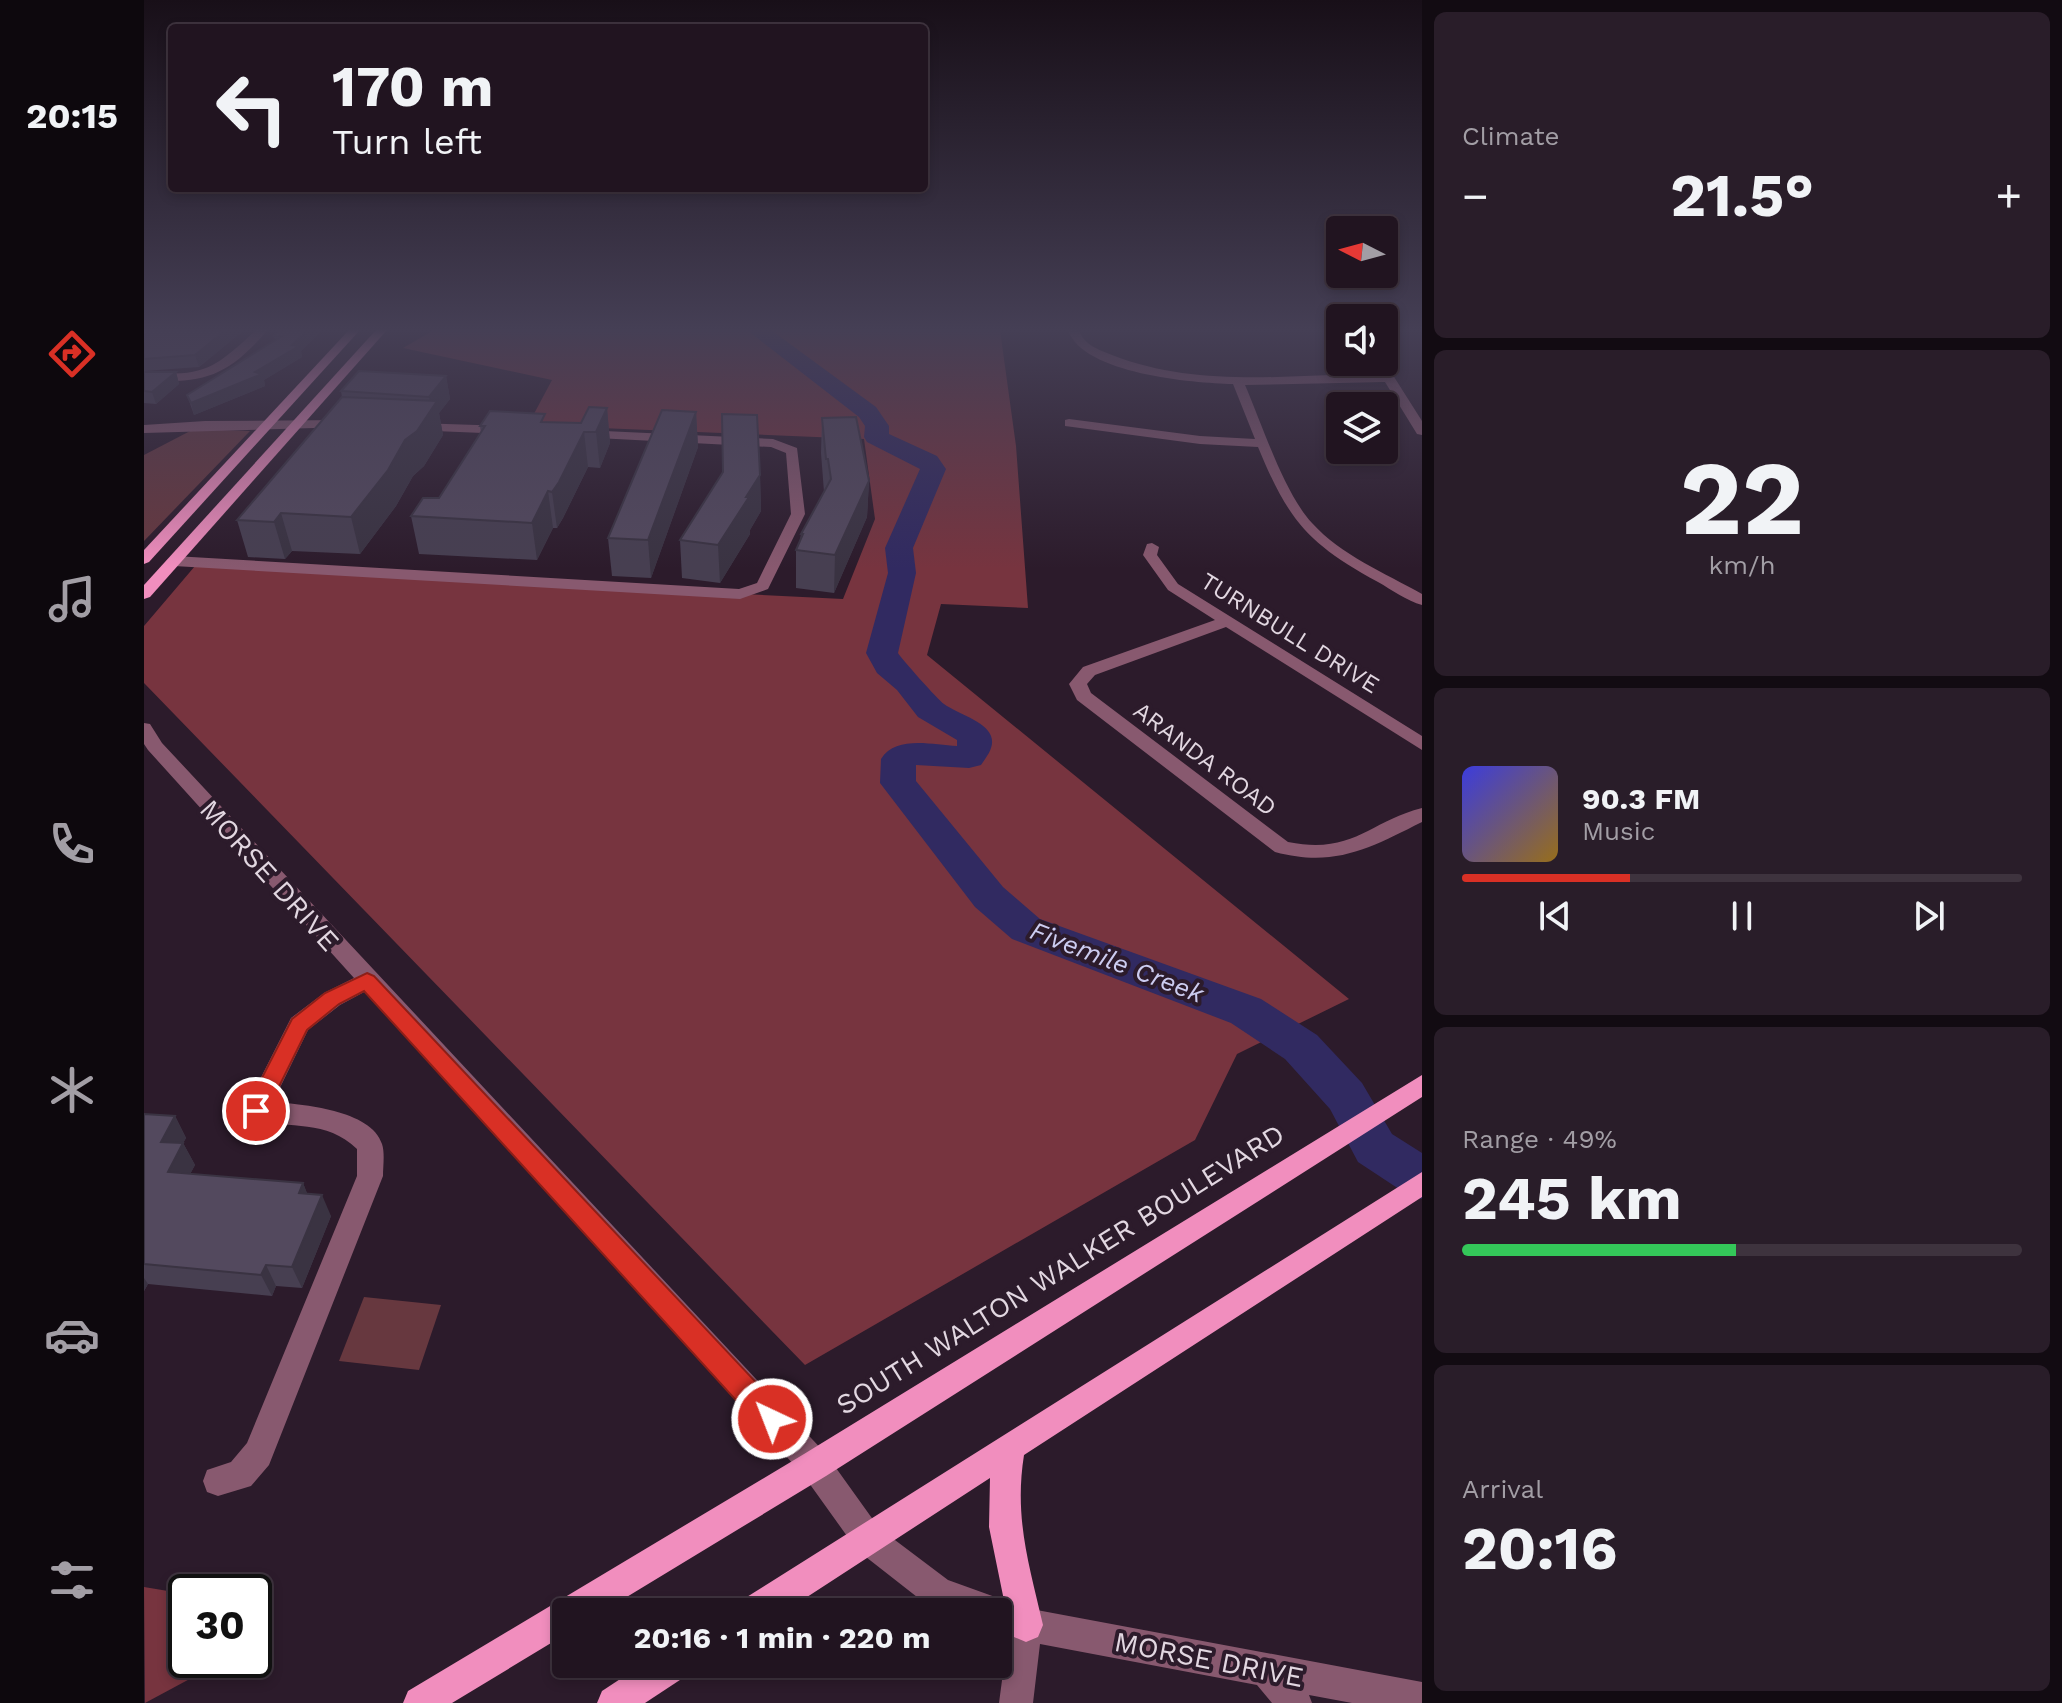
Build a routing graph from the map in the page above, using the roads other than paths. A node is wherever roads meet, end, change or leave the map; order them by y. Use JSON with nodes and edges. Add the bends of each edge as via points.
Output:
{"nodes":[{"id":1,"x":285,"y":409,"type":"edge"},
{"id":2,"x":312,"y":409,"type":"edge"},
{"id":3,"x":1250,"y":409,"type":"edge"},
{"id":4,"x":1409,"y":409,"type":"edge"},
{"id":5,"x":144,"y":421,"type":"edge"},
{"id":6,"x":1069,"y":423,"type":"dead end"},
{"id":7,"x":272,"y":424,"type":"junction"},
{"id":8,"x":299,"y":424,"type":"junction"},
{"id":9,"x":356,"y":424,"type":"edge"},
{"id":10,"x":402,"y":426,"type":"edge"},
{"id":11,"x":144,"y":429,"type":"edge"},
{"id":12,"x":529,"y":431,"type":"edge"},
{"id":13,"x":1422,"y":431,"type":"edge"},
{"id":14,"x":575,"y":433,"type":"edge"},
{"id":15,"x":1265,"y":443,"type":"junction"},
{"id":16,"x":1152,"y":547,"type":"dead end"},
{"id":17,"x":144,"y":559,"type":"edge"},
{"id":18,"x":174,"y":561,"type":"junction"},
{"id":19,"x":144,"y":594,"type":"edge"},
{"id":20,"x":1422,"y":600,"type":"edge"},
{"id":21,"x":1226,"y":622,"type":"junction"},
{"id":22,"x":147,"y":738,"type":"edge"},
{"id":23,"x":1422,"y":744,"type":"edge"},
{"id":24,"x":1422,"y":814,"type":"edge"},
{"id":25,"x":367,"y":981,"type":"junction"},
{"id":26,"x":1422,"y":1085,"type":"edge"},
{"id":27,"x":1422,"y":1183,"type":"edge"},
{"id":28,"x":1010,"y":1450,"type":"junction"},
{"id":29,"x":815,"y":1465,"type":"junction"},
{"id":30,"x":218,"y":1481,"type":"dead end"},
{"id":31,"x":868,"y":1539,"type":"junction"},
{"id":32,"x":594,"y":1598,"type":"edge"},
{"id":33,"x":776,"y":1598,"type":"edge"},
{"id":34,"x":954,"y":1598,"type":"edge"},
{"id":35,"x":1010,"y":1598,"type":"edge"},
{"id":36,"x":1012,"y":1620,"type":"edge"},
{"id":37,"x":552,"y":1623,"type":"edge"},
{"id":38,"x":1265,"y":1669,"type":"junction"},
{"id":39,"x":652,"y":1678,"type":"edge"},
{"id":40,"x":1422,"y":1699,"type":"edge"},
{"id":41,"x":420,"y":1703,"type":"edge"},
{"id":42,"x":614,"y":1703,"type":"edge"},
{"id":43,"x":1016,"y":1703,"type":"edge"},
{"id":44,"x":1295,"y":1703,"type":"edge"}],
"edges":[{"from":1,"to":7,"type":"main road"},
{"from":2,"to":8,"type":"main road"},
{"from":3,"to":15,"type":"street"},
{"from":4,"to":13,"type":"street"},
{"from":5,"to":7,"type":"street","via":[[195,417]]},
{"from":6,"to":15,"type":"street"},
{"from":7,"to":8,"type":"street"},
{"from":7,"to":11,"type":"street"},
{"from":7,"to":17,"type":"main road"},
{"from":8,"to":9,"type":"street"},
{"from":8,"to":18,"type":"main road"},
{"from":10,"to":12,"type":"street"},
{"from":14,"to":18,"type":"street","via":[[773,443],[792,451],[798,514],[763,586],[740,594]]},
{"from":15,"to":20,"type":"street","via":[[1306,527]]},
{"from":16,"to":21,"type":"street","name":"TURNBULL DRIVE","via":[[1150,555],[1173,587]]},
{"from":18,"to":19,"type":"main road"},
{"from":21,"to":23,"type":"street","name":"TURNBULL DRIVE"},
{"from":21,"to":24,"type":"street","name":"ARANDA ROAD","via":[[1089,671],[1078,684],[1083,696],[1282,847],[1315,855],[1344,852]]},
{"from":22,"to":25,"type":"street","name":"MORSE DRIVE"},
{"from":25,"to":29,"type":"street","name":"MORSE DRIVE"},
{"from":25,"to":30,"type":"street","via":[[299,1024],[256,1111],[343,1123],[370,1145],[370,1176],[258,1454],[240,1475]]},
{"from":26,"to":29,"type":"main road","name":"SOUTH WALTON WALKER BOULEVARD"},
{"from":27,"to":28,"type":"main road"},
{"from":28,"to":31,"type":"main road"},
{"from":28,"to":35,"type":"main road","via":[[1003,1491]]},
{"from":29,"to":31,"type":"street","name":"MORSE DRIVE"},
{"from":29,"to":32,"type":"main road","name":"SOUTH WALTON WALKER BOULEVARD"},
{"from":31,"to":33,"type":"main road"},
{"from":31,"to":34,"type":"street","name":"MORSE DRIVE","via":[[938,1592]]},
{"from":36,"to":38,"type":"street","name":"MORSE DRIVE"},
{"from":36,"to":43,"type":"street"},
{"from":37,"to":41,"type":"main road"},
{"from":38,"to":40,"type":"street","name":"MORSE DRIVE"},
{"from":38,"to":44,"type":"street"},
{"from":39,"to":42,"type":"main road"}]}
